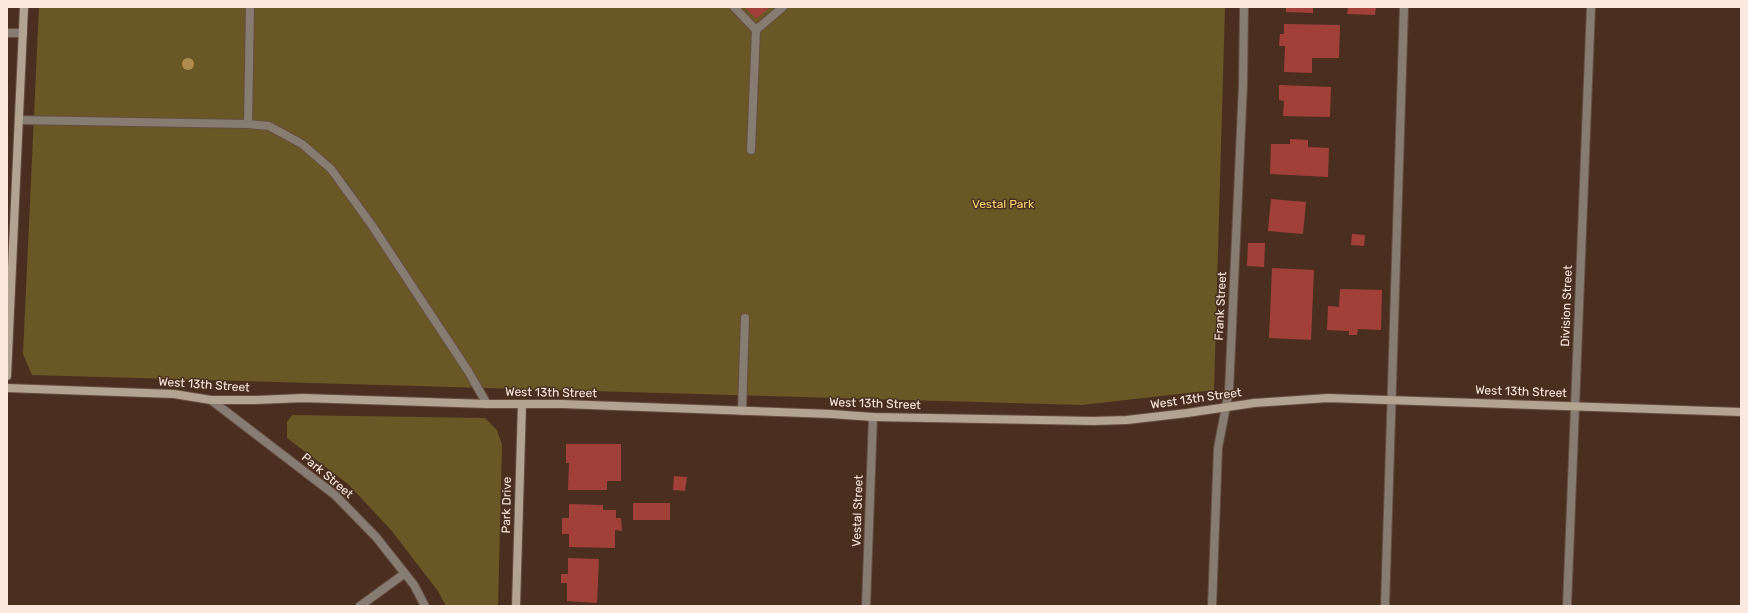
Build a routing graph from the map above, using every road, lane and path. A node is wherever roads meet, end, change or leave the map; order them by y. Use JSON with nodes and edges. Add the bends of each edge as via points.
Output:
{"nodes":[{"id":1,"x":24,"y":7,"type":"edge"},
{"id":2,"x":250,"y":7,"type":"edge"},
{"id":3,"x":734,"y":7,"type":"edge"},
{"id":4,"x":783,"y":7,"type":"edge"},
{"id":5,"x":1244,"y":7,"type":"edge"},
{"id":6,"x":1404,"y":7,"type":"edge"},
{"id":7,"x":1591,"y":7,"type":"edge"},
{"id":8,"x":756,"y":30,"type":"junction"},
{"id":9,"x":7,"y":33,"type":"edge"},
{"id":10,"x":23,"y":33,"type":"junction"},
{"id":11,"x":19,"y":120,"type":"junction"},
{"id":12,"x":248,"y":124,"type":"junction"},
{"id":13,"x":751,"y":150,"type":"dead end"},
{"id":14,"x":744,"y":318,"type":"dead end"},
{"id":15,"x":7,"y":376,"type":"edge"},
{"id":16,"x":7,"y":388,"type":"edge"},
{"id":17,"x":211,"y":400,"type":"junction"},
{"id":18,"x":1392,"y":400,"type":"junction"},
{"id":19,"x":487,"y":404,"type":"junction"},
{"id":20,"x":522,"y":404,"type":"junction"},
{"id":21,"x":1575,"y":406,"type":"junction"},
{"id":22,"x":1226,"y":407,"type":"junction"},
{"id":23,"x":742,"y":411,"type":"junction"},
{"id":24,"x":1741,"y":412,"type":"edge"},
{"id":25,"x":873,"y":417,"type":"junction"},
{"id":26,"x":404,"y":574,"type":"junction"},
{"id":27,"x":360,"y":606,"type":"edge"},
{"id":28,"x":425,"y":606,"type":"edge"},
{"id":29,"x":516,"y":606,"type":"edge"},
{"id":30,"x":866,"y":606,"type":"edge"},
{"id":31,"x":1212,"y":606,"type":"edge"},
{"id":32,"x":1385,"y":606,"type":"edge"},
{"id":33,"x":1567,"y":606,"type":"edge"}],
"edges":[{"from":1,"to":10,"type":"street"},
{"from":2,"to":12,"type":"street"},
{"from":3,"to":8,"type":"street"},
{"from":4,"to":8,"type":"street"},
{"from":5,"to":22,"type":"street","name":"Frank Street","via":[[1243,85]]},
{"from":6,"to":18,"type":"street"},
{"from":7,"to":21,"type":"street","name":"Division Street"},
{"from":8,"to":13,"type":"street"},
{"from":9,"to":10,"type":"street"},
{"from":10,"to":11,"type":"street"},
{"from":11,"to":12,"type":"street"},
{"from":11,"to":15,"type":"street"},
{"from":12,"to":19,"type":"street","via":[[270,126],[302,144],[331,169],[468,371]]},
{"from":14,"to":23,"type":"street"},
{"from":16,"to":17,"type":"street","name":"West 13th Street","via":[[174,394]]},
{"from":17,"to":19,"type":"street","name":"West 13th Street","via":[[303,398]]},
{"from":17,"to":26,"type":"street","name":"Park Street","via":[[335,495],[376,537]]},
{"from":18,"to":21,"type":"street","name":"West 13th Street"},
{"from":18,"to":22,"type":"street","name":"West 13th Street","via":[[1328,398]]},
{"from":18,"to":32,"type":"street"},
{"from":19,"to":20,"type":"street","name":"West 13th Street"},
{"from":20,"to":23,"type":"street","name":"West 13th Street"},
{"from":20,"to":29,"type":"street","name":"Park Drive"},
{"from":21,"to":24,"type":"street","name":"West 13th Street"},
{"from":21,"to":33,"type":"street","name":"Division Street"},
{"from":22,"to":25,"type":"street","name":"West 13th Street","via":[[1127,420],[1094,421]]},
{"from":22,"to":31,"type":"street","name":"Frank Street","via":[[1218,448]]},
{"from":23,"to":25,"type":"street","name":"West 13th Street"},
{"from":25,"to":30,"type":"street","name":"Vestal Street"},
{"from":26,"to":27,"type":"street"},
{"from":26,"to":28,"type":"street","name":"Park Street"}]}
